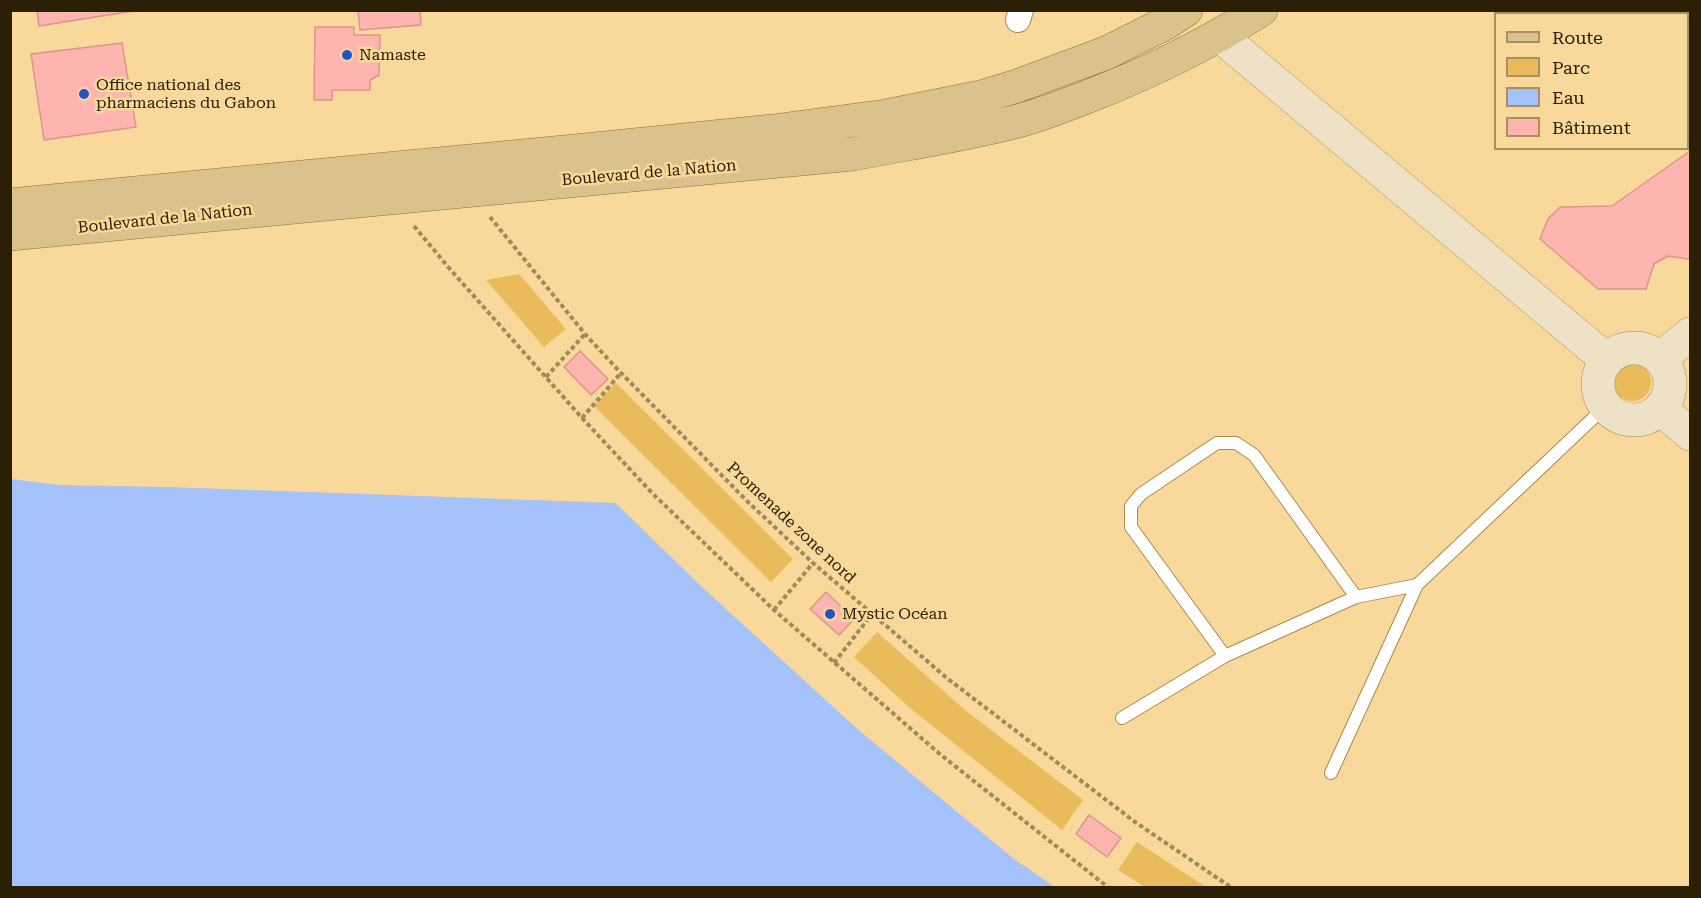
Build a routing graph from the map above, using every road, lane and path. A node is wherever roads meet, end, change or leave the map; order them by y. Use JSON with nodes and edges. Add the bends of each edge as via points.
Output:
{"nodes":[{"id":1,"x":1186,"y":10,"type":"edge"},
{"id":2,"x":1261,"y":10,"type":"edge"},
{"id":3,"x":1221,"y":36,"type":"junction"},
{"id":4,"x":468,"y":190,"type":"junction"},
{"id":5,"x":392,"y":199,"type":"junction"},
{"id":6,"x":10,"y":205,"type":"edge"},
{"id":7,"x":10,"y":234,"type":"edge"},
{"id":8,"x":585,"y":334,"type":"junction"},
{"id":9,"x":1690,"y":334,"type":"edge"},
{"id":10,"x":1660,"y":358,"type":"junction"},
{"id":11,"x":1607,"y":360,"type":"junction"},
{"id":12,"x":621,"y":373,"type":"junction"},
{"id":13,"x":546,"y":377,"type":"junction"},
{"id":14,"x":1606,"y":406,"type":"junction"},
{"id":15,"x":1660,"y":408,"type":"junction"},
{"id":16,"x":582,"y":418,"type":"junction"},
{"id":17,"x":1690,"y":434,"type":"edge"},
{"id":18,"x":813,"y":564,"type":"junction"},
{"id":19,"x":1417,"y":585,"type":"junction"},
{"id":20,"x":1356,"y":597,"type":"junction"},
{"id":21,"x":774,"y":610,"type":"junction"},
{"id":22,"x":872,"y":614,"type":"junction"},
{"id":23,"x":1225,"y":656,"type":"junction"},
{"id":24,"x":834,"y":663,"type":"junction"},
{"id":25,"x":1122,"y":718,"type":"dead end"},
{"id":26,"x":1331,"y":773,"type":"dead end"},
{"id":27,"x":1109,"y":888,"type":"edge"},
{"id":28,"x":1232,"y":888,"type":"edge"}],
"edges":[{"from":1,"to":6,"type":"main road","name":"Boulevard de la Nation","via":[[1106,53],[1017,86],[886,116],[668,142]]},
{"from":2,"to":3,"type":"main road","name":"Boulevard de la Nation"},
{"from":3,"to":4,"type":"main road","name":"Boulevard de la Nation","via":[[1171,62],[1053,110],[958,135],[853,154]]},
{"from":3,"to":11,"type":"main road"},
{"from":4,"to":5,"type":"main road","name":"Boulevard de la Nation"},
{"from":4,"to":8,"type":"path","name":"Promenade zone nord"},
{"from":5,"to":7,"type":"main road","name":"Boulevard de la Nation"},
{"from":5,"to":13,"type":"path"},
{"from":8,"to":12,"type":"path","name":"Promenade zone nord"},
{"from":8,"to":13,"type":"path"},
{"from":9,"to":10,"type":"main road"},
{"from":10,"to":11,"type":"main road","via":[[1640,348],[1627,348]]},
{"from":10,"to":15,"type":"main road","via":[[1670,378],[1670,389]]},
{"from":11,"to":14,"type":"main road","via":[[1598,382]]},
{"from":12,"to":16,"type":"path"},
{"from":12,"to":18,"type":"path","name":"Promenade zone nord"},
{"from":13,"to":16,"type":"path"},
{"from":14,"to":15,"type":"main road","via":[[1626,419],[1650,416]]},
{"from":14,"to":19,"type":"lane"},
{"from":15,"to":17,"type":"main road"},
{"from":16,"to":21,"type":"path","via":[[653,494]]},
{"from":18,"to":21,"type":"path"},
{"from":18,"to":22,"type":"path","name":"Promenade zone nord"},
{"from":19,"to":20,"type":"lane"},
{"from":19,"to":26,"type":"lane"},
{"from":20,"to":23,"type":"lane"},
{"from":20,"to":23,"type":"lane","via":[[1254,455],[1236,443],[1217,443],[1141,494],[1131,506],[1131,527]]},
{"from":21,"to":24,"type":"path"},
{"from":22,"to":24,"type":"path"},
{"from":22,"to":28,"type":"path","name":"Promenade zone nord","via":[[948,679],[1135,822]]},
{"from":23,"to":25,"type":"lane"},
{"from":24,"to":27,"type":"path","via":[[941,755]]}]}
